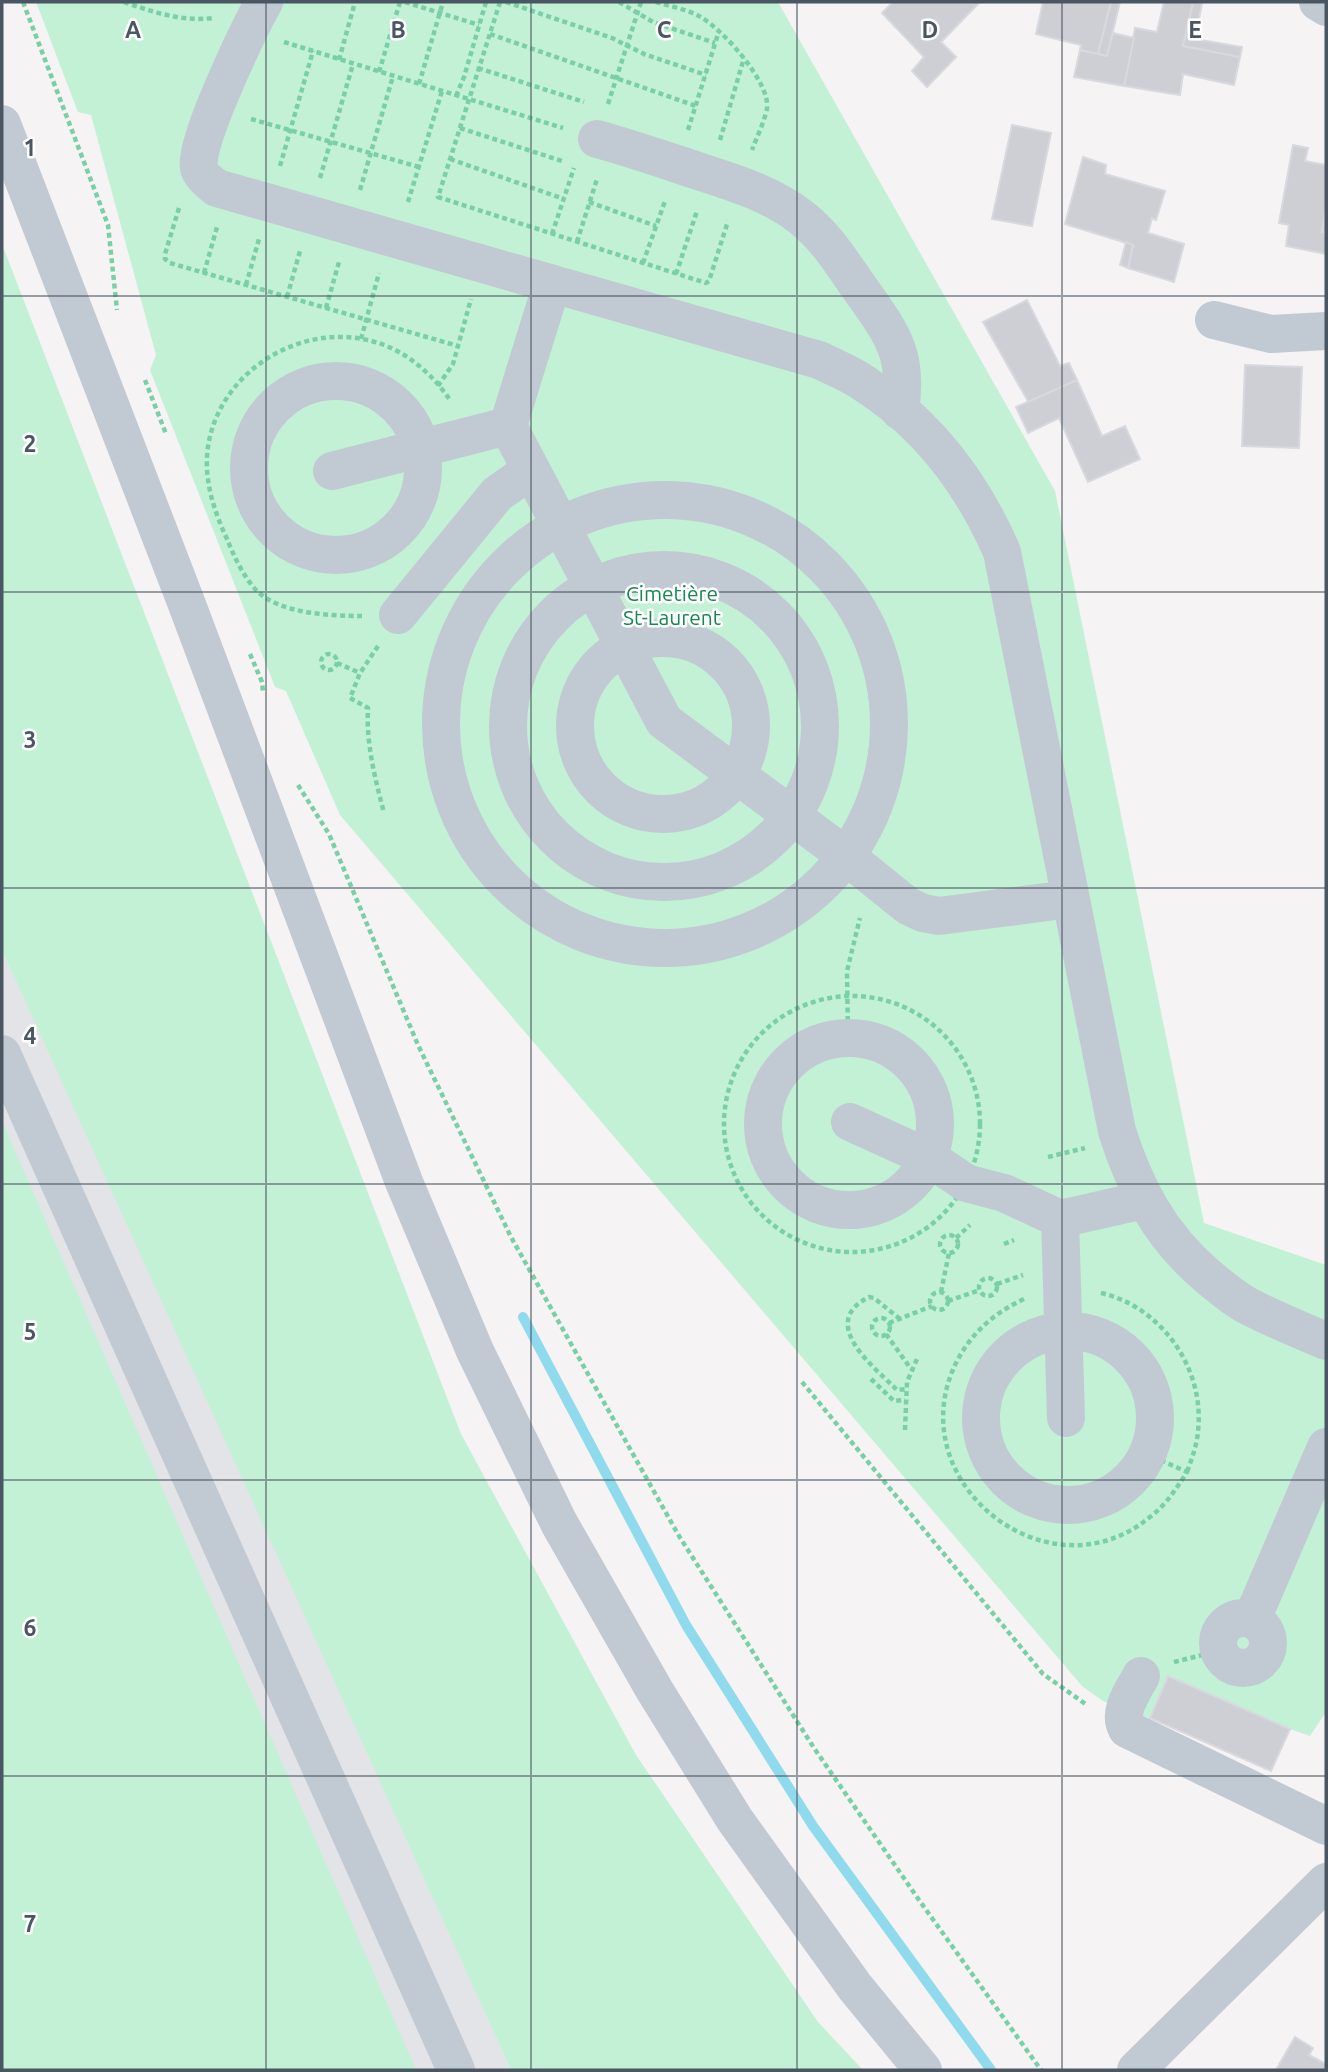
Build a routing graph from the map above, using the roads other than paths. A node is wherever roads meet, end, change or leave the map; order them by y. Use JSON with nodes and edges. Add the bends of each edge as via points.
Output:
{"nodes":[{"id":1,"x":1318,"y":2,"type":"edge"},
{"id":2,"x":1326,"y":7,"type":"edge"},
{"id":3,"x":258,"y":12,"type":"edge"},
{"id":4,"x":2,"y":124,"type":"edge"},
{"id":5,"x":604,"y":130,"type":"road end"},
{"id":6,"x":552,"y":284,"type":"junction"},
{"id":7,"x":1214,"y":320,"type":"dead end"},
{"id":8,"x":1326,"y":331,"type":"edge"},
{"id":9,"x":900,"y":411,"type":"junction"},
{"id":10,"x":508,"y":426,"type":"junction"},
{"id":11,"x":422,"y":448,"type":"junction"},
{"id":12,"x":531,"y":470,"type":"junction"},
{"id":13,"x":332,"y":471,"type":"dead end"},
{"id":14,"x":560,"y":526,"type":"junction"},
{"id":15,"x":593,"y":586,"type":"junction"},
{"id":16,"x":398,"y":615,"type":"road end"},
{"id":17,"x":625,"y":646,"type":"junction"},
{"id":18,"x":737,"y":775,"type":"junction"},
{"id":19,"x":792,"y":816,"type":"junction"},
{"id":20,"x":860,"y":867,"type":"junction"},
{"id":21,"x":1070,"y":899,"type":"junction"},
{"id":22,"x":2,"y":1054,"type":"edge"},
{"id":23,"x":850,"y":1122,"type":"dead end"},
{"id":24,"x":929,"y":1158,"type":"junction"},
{"id":25,"x":1144,"y":1200,"type":"junction"},
{"id":26,"x":1060,"y":1219,"type":"junction"},
{"id":27,"x":1063,"y":1331,"type":"junction"},
{"id":28,"x":1326,"y":1341,"type":"edge"},
{"id":29,"x":1066,"y":1418,"type":"dead end"},
{"id":30,"x":1326,"y":1447,"type":"edge"},
{"id":31,"x":1252,"y":1619,"type":"dead end"},
{"id":32,"x":1141,"y":1675,"type":"dead end"},
{"id":33,"x":1326,"y":1826,"type":"edge"},
{"id":34,"x":1326,"y":1882,"type":"edge"},
{"id":35,"x":456,"y":2070,"type":"edge"},
{"id":36,"x":923,"y":2070,"type":"edge"},
{"id":37,"x":1136,"y":2070,"type":"edge"}],
"edges":[{"from":1,"to":2,"type":"street"},
{"from":3,"to":6,"type":"street","via":[[214,109],[200,154],[198,167],[217,185]]},
{"from":4,"to":36,"type":"street","via":[[404,1182],[475,1351],[559,1523],[655,1691],[735,1819],[855,1987]]},
{"from":5,"to":9,"type":"street","via":[[770,198],[802,217],[825,239],[891,332],[902,365]]},
{"from":6,"to":9,"type":"street","via":[[818,360],[862,382]]},
{"from":6,"to":10,"type":"street"},
{"from":7,"to":8,"type":"street","via":[[1271,334]]},
{"from":9,"to":21,"type":"street","via":[[936,444],[964,480],[1002,552]]},
{"from":10,"to":11,"type":"street"},
{"from":10,"to":12,"type":"street"},
{"from":11,"to":11,"type":"street","via":[[410,420],[389,397],[363,384],[332,380],[302,387],[276,402],[258,427],[249,456],[250,486],[260,512],[278,533],[301,548],[328,555],[355,553],[381,543],[403,526],[417,502],[424,475]]},
{"from":11,"to":13,"type":"street"},
{"from":12,"to":14,"type":"street"},
{"from":12,"to":16,"type":"street","via":[[498,494]]},
{"from":14,"to":15,"type":"street"},
{"from":14,"to":20,"type":"street","via":[[600,510],[642,501],[685,501],[767,525],[803,548],[835,578],[859,613],[877,652],[887,694],[889,726],[883,779]]},
{"from":14,"to":20,"type":"street","via":[[499,572],[476,602],[446,672],[440,723],[449,787],[463,823],[508,885],[571,928],[646,948],[684,948],[722,942],[758,929],[821,886]]},
{"from":15,"to":17,"type":"street"},
{"from":15,"to":19,"type":"street","via":[[649,570],[689,572],[727,583],[775,617],[799,648],[818,704],[816,762]]},
{"from":15,"to":19,"type":"street","via":[[541,629],[511,690],[508,735],[513,769],[526,800],[553,836],[610,873],[655,882],[677,881],[721,872],[742,862]]},
{"from":17,"to":18,"type":"street","via":[[664,721]]},
{"from":17,"to":18,"type":"street","via":[[649,638],[675,638],[699,645],[721,659],[738,678],[749,701],[752,727],[748,752]]},
{"from":17,"to":18,"type":"street","via":[[600,663],[583,687],[575,715],[576,745],[587,772],[607,794],[632,809],[662,814],[691,811],[717,797]]},
{"from":18,"to":19,"type":"street"},
{"from":19,"to":20,"type":"street"},
{"from":20,"to":21,"type":"street","via":[[908,906],[939,916]]},
{"from":21,"to":25,"type":"street","via":[[1117,1131]]},
{"from":22,"to":35,"type":"street"},
{"from":23,"to":24,"type":"street"},
{"from":24,"to":24,"type":"street","via":[[915,1181],[894,1198],[869,1209],[842,1211],[815,1204],[792,1190],[774,1169],[764,1144],[762,1117],[768,1091],[782,1068],[803,1049],[829,1039],[882,1044],[906,1058],[923,1079],[934,1104],[936,1131]]},
{"from":24,"to":26,"type":"street","via":[[966,1184],[1004,1193]]},
{"from":25,"to":26,"type":"street"},
{"from":25,"to":28,"type":"street","via":[[1187,1258],[1218,1285],[1247,1305]]},
{"from":26,"to":27,"type":"street"},
{"from":27,"to":27,"type":"street","via":[[1038,1336],[997,1366],[982,1401],[982,1439],[992,1463],[1008,1483],[1029,1498],[1081,1506],[1128,1483],[1144,1462],[1154,1437],[1155,1410],[1142,1373],[1115,1344],[1090,1334]]},
{"from":27,"to":29,"type":"street"},
{"from":30,"to":31,"type":"street"},
{"from":32,"to":33,"type":"street","via":[[1124,1710],[1122,1722],[1127,1729]]},
{"from":34,"to":37,"type":"street"}]}
